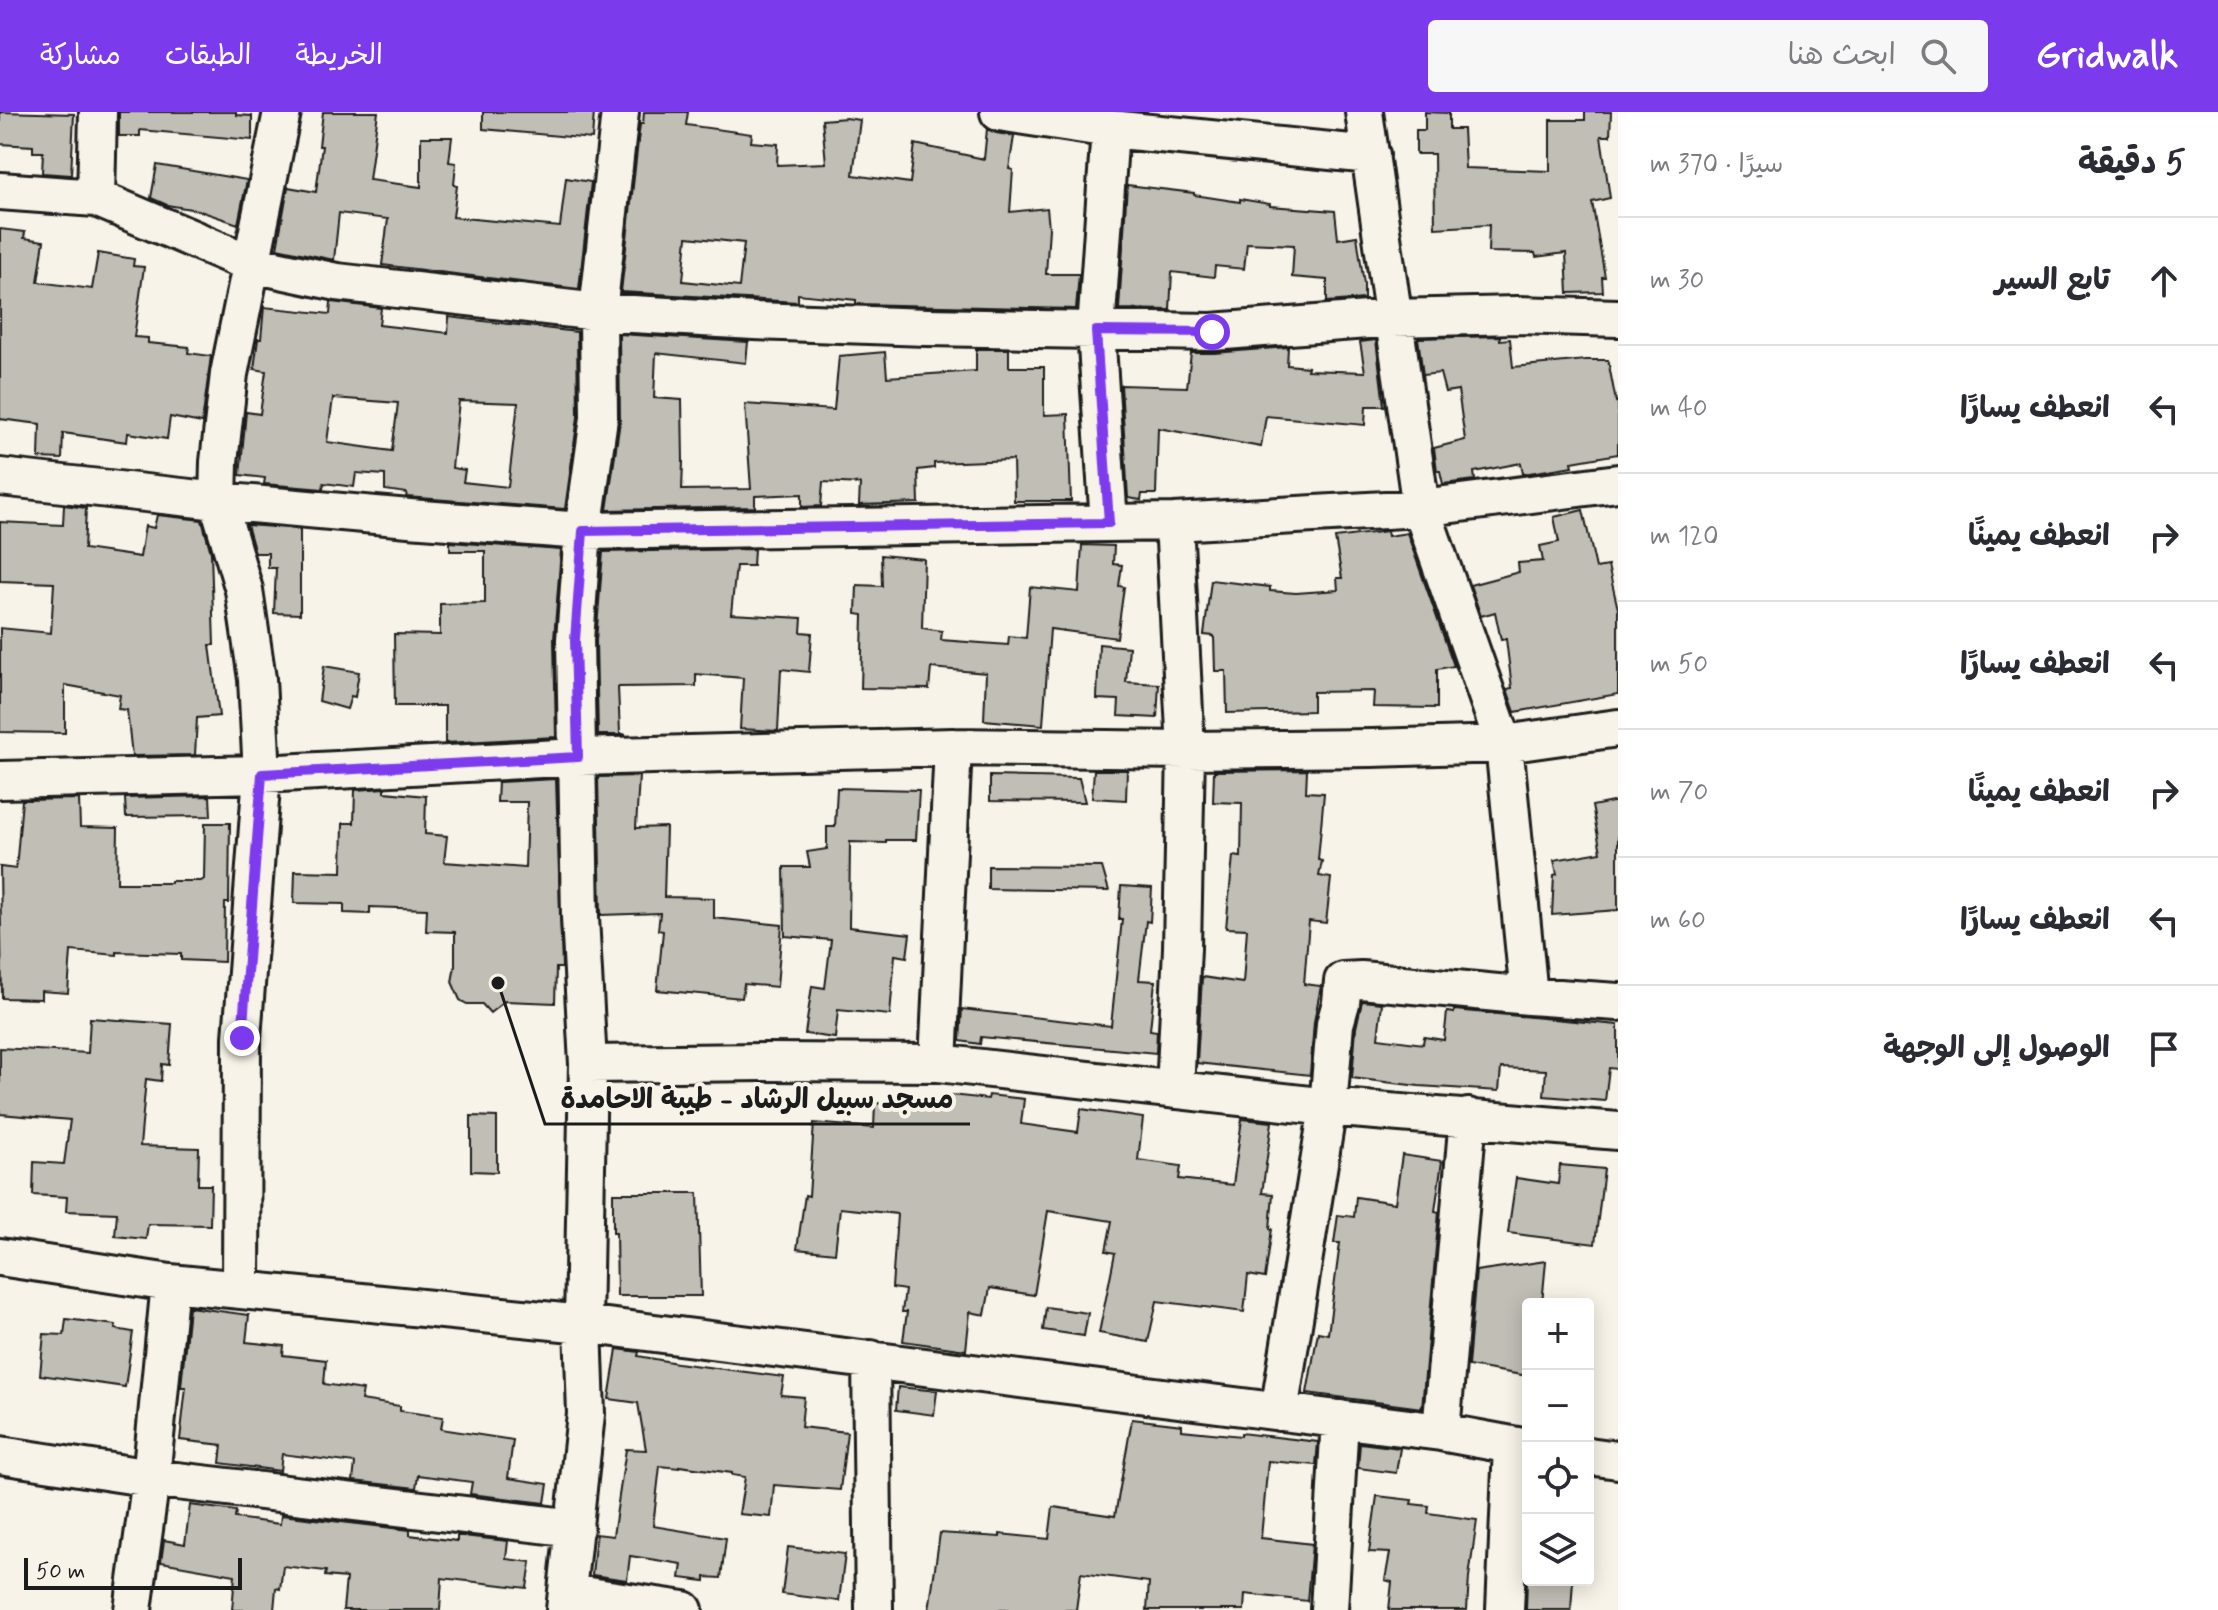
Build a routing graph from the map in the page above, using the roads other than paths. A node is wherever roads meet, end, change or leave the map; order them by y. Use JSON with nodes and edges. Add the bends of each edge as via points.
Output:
{"nodes":[{"id":1,"x":98,"y":112,"type":"edge"},
{"id":2,"x":282,"y":112,"type":"edge"},
{"id":3,"x":620,"y":112,"type":"edge"},
{"id":4,"x":999,"y":112,"type":"edge"},
{"id":5,"x":1364,"y":112,"type":"edge"},
{"id":6,"x":1110,"y":129,"type":"junction"},
{"id":7,"x":1371,"y":155,"type":"junction"},
{"id":8,"x":0,"y":191,"type":"edge"},
{"id":9,"x":96,"y":198,"type":"junction"},
{"id":10,"x":252,"y":264,"type":"junction"},
{"id":11,"x":598,"y":312,"type":"junction"},
{"id":12,"x":1393,"y":318,"type":"junction"},
{"id":13,"x":1618,"y":318,"type":"edge"},
{"id":14,"x":1096,"y":331,"type":"junction"},
{"id":15,"x":0,"y":477,"type":"edge"},
{"id":16,"x":1618,"y":483,"type":"edge"},
{"id":17,"x":218,"y":501,"type":"junction"},
{"id":18,"x":1421,"y":508,"type":"junction"},
{"id":19,"x":1174,"y":522,"type":"junction"},
{"id":20,"x":1109,"y":523,"type":"junction"},
{"id":21,"x":583,"y":531,"type":"junction"},
{"id":22,"x":1618,"y":728,"type":"edge"},
{"id":23,"x":1504,"y":744,"type":"junction"},
{"id":24,"x":953,"y":747,"type":"junction"},
{"id":25,"x":1186,"y":750,"type":"junction"},
{"id":26,"x":578,"y":757,"type":"junction"},
{"id":27,"x":262,"y":774,"type":"junction"},
{"id":28,"x":0,"y":780,"type":"edge"},
{"id":29,"x":1529,"y":996,"type":"junction"},
{"id":30,"x":1618,"y":1002,"type":"edge"},
{"id":31,"x":938,"y":1063,"type":"junction"},
{"id":32,"x":588,"y":1064,"type":"junction"},
{"id":33,"x":1175,"y":1090,"type":"junction"},
{"id":34,"x":1328,"y":1107,"type":"junction"},
{"id":35,"x":1468,"y":1117,"type":"junction"},
{"id":36,"x":1618,"y":1131,"type":"edge"},
{"id":37,"x":0,"y":1257,"type":"edge"},
{"id":38,"x":170,"y":1283,"type":"junction"},
{"id":39,"x":241,"y":1290,"type":"junction"},
{"id":40,"x":583,"y":1324,"type":"junction"},
{"id":41,"x":871,"y":1359,"type":"junction"},
{"id":42,"x":1279,"y":1412,"type":"junction"},
{"id":43,"x":1340,"y":1419,"type":"junction"},
{"id":44,"x":1441,"y":1432,"type":"junction"},
{"id":45,"x":1520,"y":1447,"type":"edge"},
{"id":46,"x":0,"y":1455,"type":"edge"},
{"id":47,"x":1594,"y":1457,"type":"edge"},
{"id":48,"x":1618,"y":1460,"type":"edge"},
{"id":49,"x":151,"y":1478,"type":"junction"},
{"id":50,"x":575,"y":1528,"type":"junction"},
{"id":51,"x":567,"y":1601,"type":"edge"},
{"id":52,"x":133,"y":1610,"type":"edge"},
{"id":53,"x":684,"y":1610,"type":"edge"},
{"id":54,"x":874,"y":1610,"type":"edge"},
{"id":55,"x":1329,"y":1610,"type":"edge"},
{"id":56,"x":1505,"y":1610,"type":"edge"}],
"edges":[{"from":1,"to":9,"type":"street"},
{"from":2,"to":10,"type":"street"},
{"from":3,"to":11,"type":"street"},
{"from":4,"to":6,"type":"street"},
{"from":5,"to":7,"type":"street"},
{"from":6,"to":7,"type":"street"},
{"from":6,"to":14,"type":"street"},
{"from":7,"to":12,"type":"street"},
{"from":8,"to":9,"type":"street"},
{"from":9,"to":10,"type":"street"},
{"from":10,"to":11,"type":"street","via":[[337,282]]},
{"from":10,"to":17,"type":"street","via":[[229,374]]},
{"from":11,"to":14,"type":"street"},
{"from":11,"to":21,"type":"street","via":[[599,418]]},
{"from":12,"to":13,"type":"street"},
{"from":12,"to":14,"type":"street","via":[[1212,332]]},
{"from":12,"to":18,"type":"street"},
{"from":14,"to":20,"type":"street"},
{"from":15,"to":17,"type":"street"},
{"from":16,"to":18,"type":"street"},
{"from":17,"to":21,"type":"street"},
{"from":17,"to":27,"type":"street","via":[[244,590],[257,679]]},
{"from":18,"to":19,"type":"street"},
{"from":18,"to":23,"type":"street"},
{"from":19,"to":20,"type":"street"},
{"from":19,"to":25,"type":"street"},
{"from":20,"to":21,"type":"street"},
{"from":21,"to":26,"type":"street","via":[[575,640]]},
{"from":22,"to":23,"type":"street"},
{"from":23,"to":25,"type":"street"},
{"from":23,"to":29,"type":"street"},
{"from":24,"to":25,"type":"street"},
{"from":24,"to":26,"type":"street"},
{"from":24,"to":31,"type":"street"},
{"from":25,"to":33,"type":"street"},
{"from":26,"to":27,"type":"street"},
{"from":26,"to":32,"type":"street"},
{"from":27,"to":28,"type":"street"},
{"from":27,"to":39,"type":"street","via":[[242,1038]]},
{"from":29,"to":30,"type":"street"},
{"from":29,"to":34,"type":"street","via":[[1343,981]]},
{"from":31,"to":32,"type":"street"},
{"from":31,"to":33,"type":"street"},
{"from":32,"to":40,"type":"street"},
{"from":33,"to":34,"type":"street"},
{"from":34,"to":35,"type":"street"},
{"from":34,"to":42,"type":"street"},
{"from":35,"to":36,"type":"street"},
{"from":35,"to":44,"type":"street"},
{"from":37,"to":38,"type":"street"},
{"from":38,"to":39,"type":"street"},
{"from":38,"to":49,"type":"street"},
{"from":39,"to":40,"type":"street"},
{"from":40,"to":41,"type":"street"},
{"from":40,"to":50,"type":"street","via":[[586,1414]]},
{"from":41,"to":42,"type":"street"},
{"from":41,"to":54,"type":"street"},
{"from":42,"to":43,"type":"street"},
{"from":43,"to":44,"type":"street"},
{"from":43,"to":55,"type":"street"},
{"from":44,"to":45,"type":"street"},
{"from":45,"to":56,"type":"street"},
{"from":46,"to":49,"type":"street"},
{"from":47,"to":48,"type":"street"},
{"from":49,"to":50,"type":"street"},
{"from":49,"to":52,"type":"street"},
{"from":50,"to":51,"type":"street"},
{"from":51,"to":53,"type":"street"}]}
